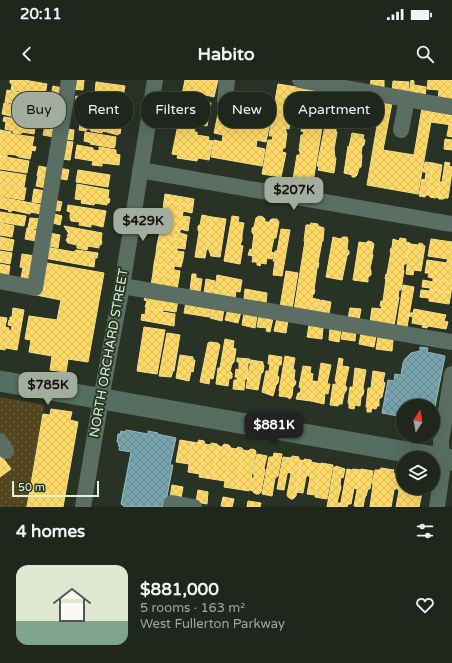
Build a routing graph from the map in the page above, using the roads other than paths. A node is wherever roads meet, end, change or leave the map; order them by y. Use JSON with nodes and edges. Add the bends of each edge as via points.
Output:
{"nodes":[{"id":1,"x":69,"y":80,"type":"edge"},
{"id":2,"x":155,"y":80,"type":"edge"},
{"id":3,"x":227,"y":80,"type":"edge"},
{"id":4,"x":300,"y":80,"type":"edge"},
{"id":5,"x":226,"y":92,"type":"edge"},
{"id":6,"x":407,"y":99,"type":"junction"},
{"id":7,"x":452,"y":107,"type":"edge"},
{"id":8,"x":401,"y":130,"type":"dead end"},
{"id":9,"x":140,"y":170,"type":"junction"},
{"id":10,"x":452,"y":224,"type":"edge"},
{"id":11,"x":0,"y":281,"type":"edge"},
{"id":12,"x":122,"y":286,"type":"junction"},
{"id":13,"x":452,"y":342,"type":"edge"},
{"id":14,"x":452,"y":374,"type":"edge"},
{"id":15,"x":0,"y":381,"type":"edge"},
{"id":16,"x":101,"y":399,"type":"junction"},
{"id":17,"x":447,"y":459,"type":"edge"},
{"id":18,"x":83,"y":507,"type":"edge"},
{"id":19,"x":171,"y":507,"type":"edge"},
{"id":20,"x":194,"y":507,"type":"edge"},
{"id":21,"x":436,"y":507,"type":"edge"}],
"edges":[{"from":1,"to":11,"type":"street","via":[[35,288]]},
{"from":2,"to":9,"type":"street","name":"NORTH ORCHARD STREET"},
{"from":3,"to":5,"type":"street"},
{"from":4,"to":6,"type":"street"},
{"from":6,"to":7,"type":"street"},
{"from":6,"to":8,"type":"street"},
{"from":9,"to":10,"type":"street"},
{"from":9,"to":12,"type":"street","name":"NORTH ORCHARD STREET"},
{"from":12,"to":13,"type":"street"},
{"from":12,"to":16,"type":"street","name":"NORTH ORCHARD STREET"},
{"from":14,"to":17,"type":"street","via":[[441,441]]},
{"from":15,"to":16,"type":"main road"},
{"from":16,"to":17,"type":"main road"},
{"from":16,"to":18,"type":"street","name":"NORTH ORCHARD STREET"},
{"from":17,"to":21,"type":"street","via":[[442,471]]},
{"from":19,"to":20,"type":"street","via":[[172,503]]}]}
